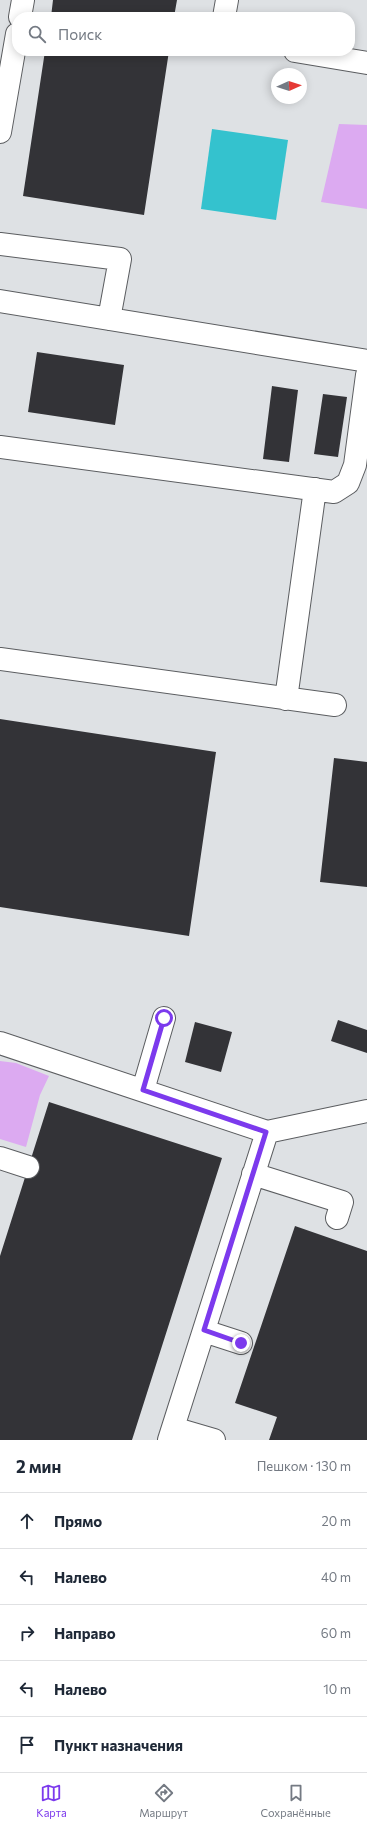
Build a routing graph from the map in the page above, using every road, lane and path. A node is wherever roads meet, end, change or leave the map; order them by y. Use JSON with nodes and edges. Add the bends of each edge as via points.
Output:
{"nodes":[{"id":1,"x":23,"y":0,"type":"edge"},
{"id":2,"x":227,"y":0,"type":"edge"},
{"id":3,"x":21,"y":12,"type":"edge"},
{"id":4,"x":225,"y":12,"type":"edge"},
{"id":5,"x":13,"y":56,"type":"edge"},
{"id":6,"x":325,"y":56,"type":"edge"},
{"id":7,"x":367,"y":63,"type":"edge"},
{"id":8,"x":0,"y":132,"type":"edge"},
{"id":9,"x":0,"y":244,"type":"edge"},
{"id":10,"x":0,"y":301,"type":"edge"},
{"id":11,"x":109,"y":319,"type":"junction"},
{"id":12,"x":367,"y":361,"type":"edge"},
{"id":13,"x":367,"y":375,"type":"edge"},
{"id":14,"x":0,"y":447,"type":"edge"},
{"id":15,"x":315,"y":489,"type":"junction"},
{"id":16,"x":0,"y":659,"type":"edge"},
{"id":17,"x":286,"y":699,"type":"junction"},
{"id":18,"x":335,"y":705,"type":"dead end"},
{"id":19,"x":164,"y":1018,"type":"dead end"},
{"id":20,"x":0,"y":1043,"type":"edge"},
{"id":21,"x":143,"y":1090,"type":"junction"},
{"id":22,"x":367,"y":1111,"type":"edge"},
{"id":23,"x":266,"y":1132,"type":"junction"},
{"id":24,"x":0,"y":1158,"type":"edge"},
{"id":25,"x":28,"y":1168,"type":"dead end"},
{"id":26,"x":253,"y":1174,"type":"junction"},
{"id":27,"x":337,"y":1218,"type":"dead end"},
{"id":28,"x":204,"y":1330,"type":"junction"},
{"id":29,"x":241,"y":1343,"type":"dead end"},
{"id":30,"x":171,"y":1434,"type":"edge"},
{"id":31,"x":214,"y":1440,"type":"edge"}],
"edges":[{"from":1,"to":3,"type":"lane"},
{"from":2,"to":4,"type":"lane"},
{"from":5,"to":8,"type":"lane"},
{"from":6,"to":7,"type":"lane"},
{"from":9,"to":11,"type":"lane","via":[[120,259]]},
{"from":10,"to":11,"type":"lane"},
{"from":11,"to":12,"type":"lane"},
{"from":13,"to":15,"type":"lane","via":[[355,465],[348,483],[334,492]]},
{"from":14,"to":15,"type":"lane"},
{"from":15,"to":17,"type":"lane"},
{"from":16,"to":17,"type":"lane"},
{"from":17,"to":18,"type":"lane"},
{"from":19,"to":21,"type":"lane"},
{"from":20,"to":21,"type":"lane"},
{"from":21,"to":23,"type":"lane"},
{"from":22,"to":23,"type":"lane"},
{"from":23,"to":26,"type":"lane"},
{"from":24,"to":25,"type":"lane"},
{"from":26,"to":27,"type":"lane","via":[[342,1202]]},
{"from":26,"to":28,"type":"lane"},
{"from":28,"to":29,"type":"lane"},
{"from":28,"to":30,"type":"lane"},
{"from":30,"to":31,"type":"lane"}]}
